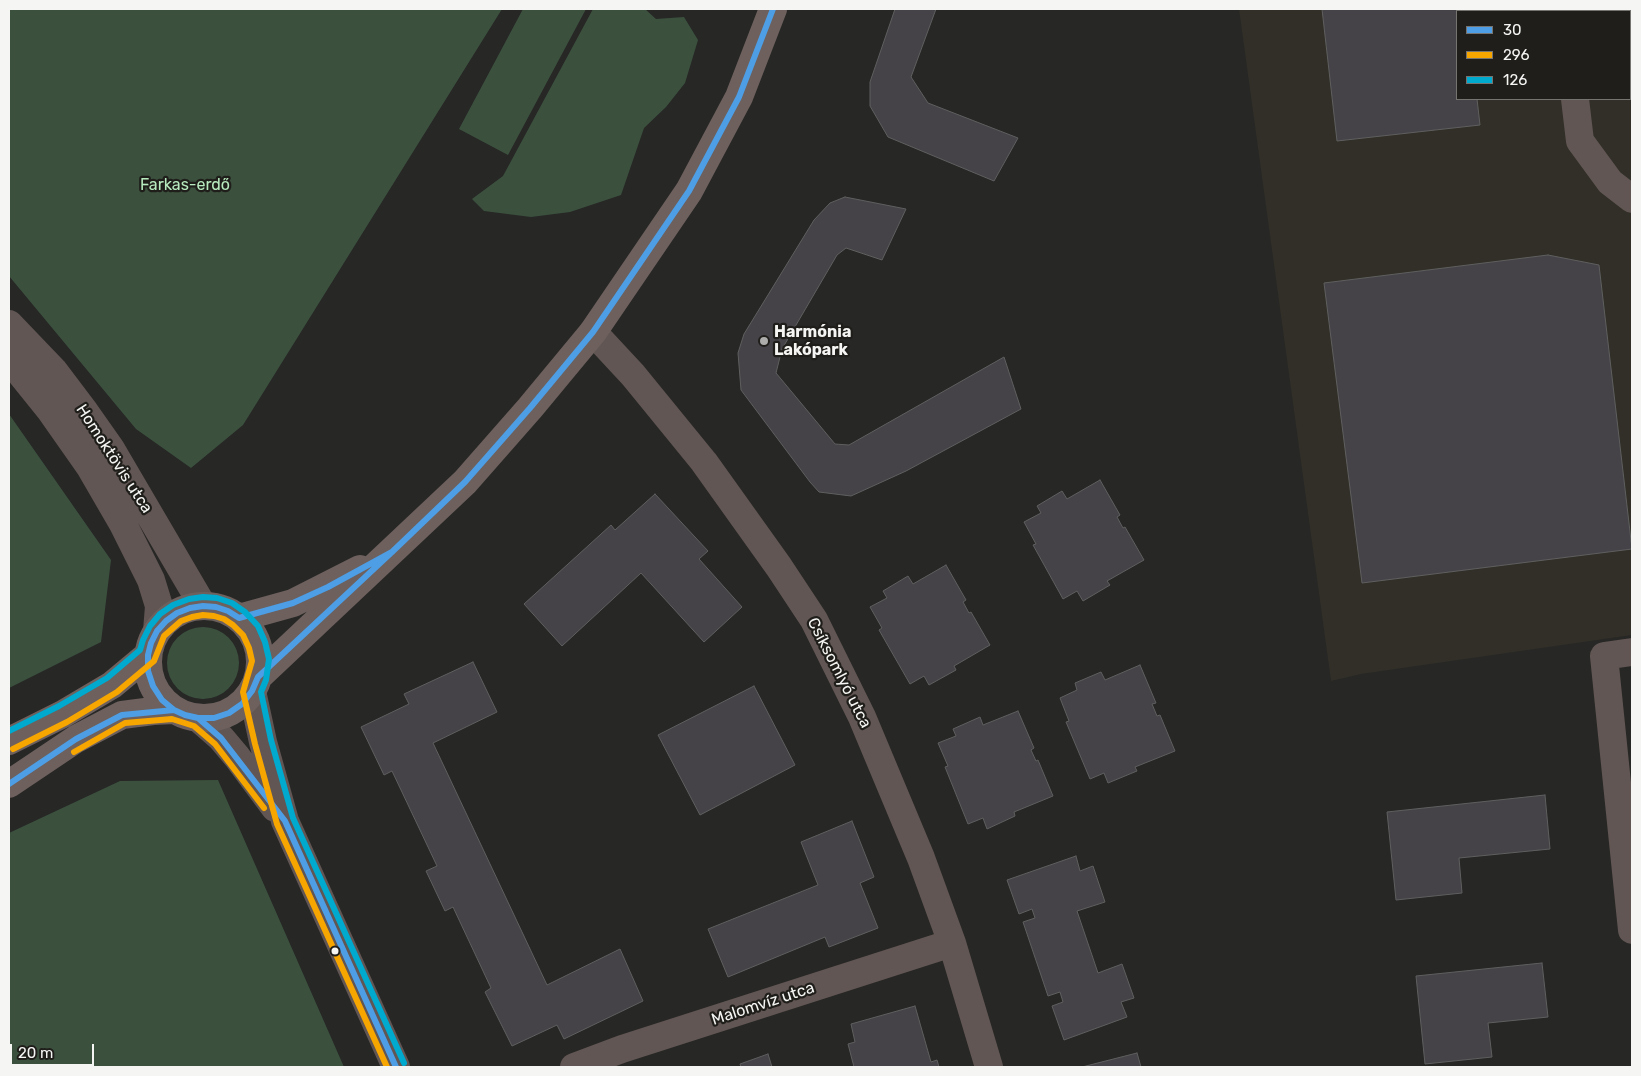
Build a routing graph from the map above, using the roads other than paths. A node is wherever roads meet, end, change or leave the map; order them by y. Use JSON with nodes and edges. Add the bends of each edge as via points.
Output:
{"nodes":[{"id":1,"x":773,"y":9,"type":"edge"},
{"id":2,"x":1575,"y":100,"type":"edge"},
{"id":3,"x":1632,"y":199,"type":"edge"},
{"id":4,"x":9,"y":324,"type":"edge"},
{"id":5,"x":593,"y":332,"type":"junction"},
{"id":6,"x":9,"y":359,"type":"edge"},
{"id":7,"x":392,"y":552,"type":"junction"},
{"id":8,"x":203,"y":606,"type":"junction"},
{"id":9,"x":239,"y":618,"type":"junction"},
{"id":10,"x":153,"y":643,"type":"junction"},
{"id":11,"x":1632,"y":652,"type":"edge"},
{"id":12,"x":255,"y":684,"type":"junction"},
{"id":13,"x":186,"y":714,"type":"junction"},
{"id":14,"x":9,"y":741,"type":"edge"},
{"id":15,"x":9,"y":784,"type":"edge"},
{"id":16,"x":285,"y":821,"type":"junction"},
{"id":17,"x":1632,"y":930,"type":"edge"},
{"id":18,"x":952,"y":943,"type":"junction"},
{"id":19,"x":396,"y":1067,"type":"edge"},
{"id":20,"x":574,"y":1067,"type":"edge"},
{"id":21,"x":988,"y":1067,"type":"edge"}],
"edges":[{"from":1,"to":5,"type":"main road","via":[[739,97],[688,191]]},
{"from":2,"to":3,"type":"street","via":[[1580,141],[1610,182]]},
{"from":4,"to":8,"type":"street","name":"Homoktövis utca","via":[[54,371],[85,412]]},
{"from":5,"to":7,"type":"main road","via":[[465,482]]},
{"from":5,"to":18,"type":"street","name":"Csíksomlyó utca","via":[[704,462],[814,620],[893,789]]},
{"from":6,"to":10,"type":"street","name":"Homoktövis utca","via":[[90,467],[123,524],[151,580],[159,606]]},
{"from":7,"to":9,"type":"main road","via":[[293,603]]},
{"from":7,"to":12,"type":"main road"},
{"from":8,"to":9,"type":"main road","via":[[222,609]]},
{"from":8,"to":10,"type":"main road","via":[[177,613],[166,621]]},
{"from":9,"to":12,"type":"main road","via":[[258,645],[260,661]]},
{"from":10,"to":13,"type":"main road","via":[[148,671],[153,686],[162,700]]},
{"from":10,"to":14,"type":"main road","via":[[104,690]]},
{"from":11,"to":17,"type":"street","via":[[1604,656]]},
{"from":12,"to":13,"type":"main road","via":[[242,704],[229,713],[214,718]]},
{"from":12,"to":16,"type":"street","via":[[262,742]]},
{"from":13,"to":15,"type":"main road","via":[[153,711],[122,715],[76,739]]},
{"from":13,"to":16,"type":"street","via":[[221,738]]},
{"from":16,"to":19,"type":"street"},
{"from":18,"to":20,"type":"street","name":"Malomvíz utca"},
{"from":18,"to":21,"type":"street","name":"Csíksomlyó utca"}]}
